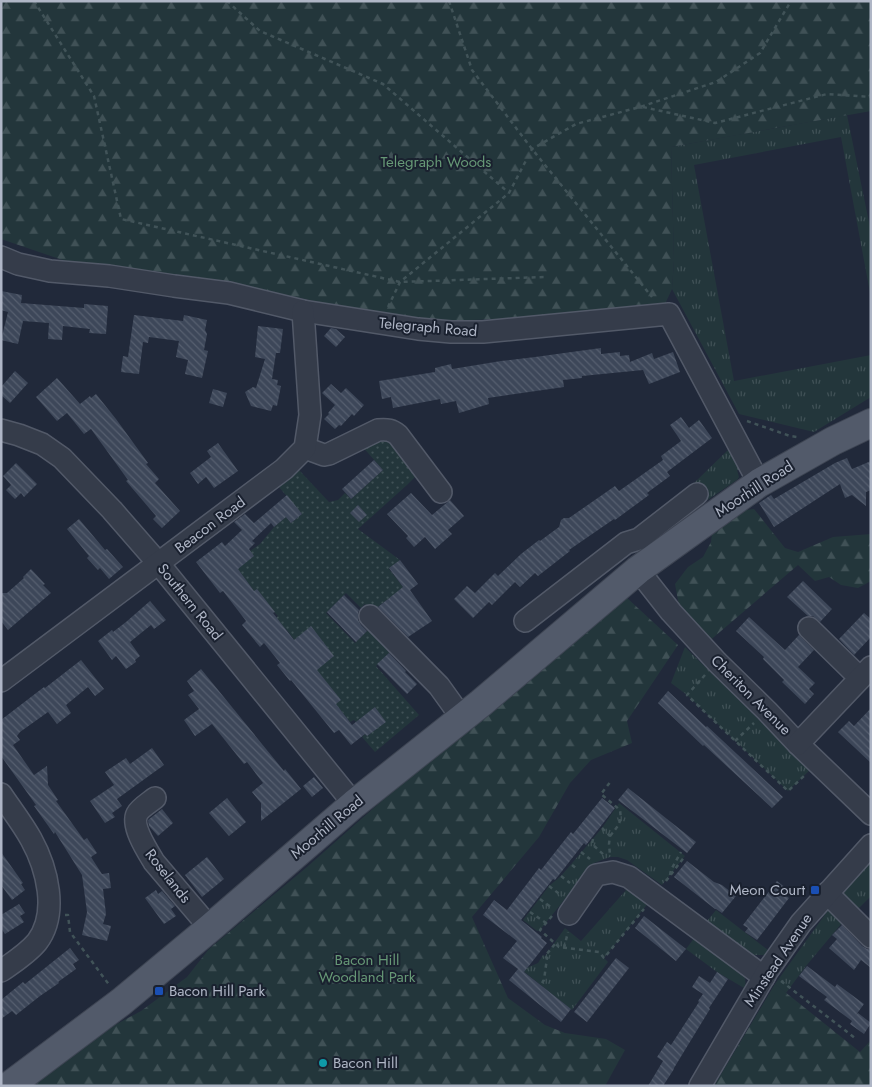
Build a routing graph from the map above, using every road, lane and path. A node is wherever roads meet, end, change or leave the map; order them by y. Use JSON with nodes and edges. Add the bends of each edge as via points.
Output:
{"nodes":[{"id":1,"x":34,"y":1,"type":"edge"},
{"id":2,"x":227,"y":1,"type":"edge"},
{"id":3,"x":448,"y":1,"type":"edge"},
{"id":4,"x":791,"y":1,"type":"edge"},
{"id":5,"x":871,"y":97,"type":"edge"},
{"id":6,"x":640,"y":107,"type":"junction"},
{"id":7,"x":532,"y":149,"type":"junction"},
{"id":8,"x":509,"y":193,"type":"junction"},
{"id":9,"x":1,"y":257,"type":"edge"},
{"id":10,"x":546,"y":277,"type":"dead end"},
{"id":11,"x":400,"y":282,"type":"junction"},
{"id":12,"x":303,"y":311,"type":"junction"},
{"id":13,"x":669,"y":314,"type":"junction"},
{"id":14,"x":379,"y":323,"type":"junction"},
{"id":15,"x":747,"y":421,"type":"dead end"},
{"id":16,"x":871,"y":423,"type":"edge"},
{"id":17,"x":1,"y":430,"type":"edge"},
{"id":18,"x":798,"y":437,"type":"dead end"},
{"id":19,"x":305,"y":448,"type":"junction"},
{"id":20,"x":758,"y":482,"type":"junction"},
{"id":21,"x":441,"y":492,"type":"dead end"},
{"id":22,"x":697,"y":494,"type":"dead end"},
{"id":23,"x":626,"y":543,"type":"junction"},
{"id":24,"x":159,"y":564,"type":"junction"},
{"id":25,"x":641,"y":568,"type":"junction"},
{"id":26,"x":370,"y":616,"type":"dead end"},
{"id":27,"x":524,"y":621,"type":"dead end"},
{"id":28,"x":808,"y":628,"type":"dead end"},
{"id":29,"x":717,"y":662,"type":"junction"},
{"id":30,"x":865,"y":673,"type":"edge"},
{"id":31,"x":1,"y":682,"type":"edge"},
{"id":32,"x":768,"y":711,"type":"junction"},
{"id":33,"x":462,"y":718,"type":"junction"},
{"id":34,"x":735,"y":741,"type":"junction"},
{"id":35,"x":798,"y":744,"type":"junction"},
{"id":36,"x":817,"y":762,"type":"junction"},
{"id":37,"x":611,"y":781,"type":"dead end"},
{"id":38,"x":1,"y":794,"type":"edge"},
{"id":39,"x":155,"y":798,"type":"dead end"},
{"id":40,"x":354,"y":804,"type":"junction"},
{"id":41,"x":871,"y":814,"type":"edge"},
{"id":42,"x":602,"y":828,"type":"dead end"},
{"id":43,"x":610,"y":836,"type":"junction"},
{"id":44,"x":593,"y":840,"type":"dead end"},
{"id":45,"x":871,"y":845,"type":"edge"},
{"id":46,"x":581,"y":852,"type":"dead end"},
{"id":47,"x":680,"y":852,"type":"dead end"},
{"id":48,"x":685,"y":856,"type":"dead end"},
{"id":49,"x":594,"y":863,"type":"dead end"},
{"id":50,"x":670,"y":876,"type":"junction"},
{"id":51,"x":549,"y":886,"type":"dead end"},
{"id":52,"x":827,"y":894,"type":"junction"},
{"id":53,"x":654,"y":896,"type":"junction"},
{"id":54,"x":540,"y":898,"type":"dead end"},
{"id":55,"x":563,"y":908,"type":"junction"},
{"id":56,"x":530,"y":912,"type":"dead end"},
{"id":57,"x":49,"y":914,"type":"junction"},
{"id":58,"x":546,"y":923,"type":"dead end"},
{"id":59,"x":210,"y":928,"type":"junction"},
{"id":60,"x":871,"y":937,"type":"edge"},
{"id":61,"x":555,"y":944,"type":"dead end"},
{"id":62,"x":1,"y":971,"type":"edge"},
{"id":63,"x":766,"y":974,"type":"junction"},
{"id":64,"x":542,"y":982,"type":"dead end"},
{"id":65,"x":121,"y":1002,"type":"junction"},
{"id":66,"x":855,"y":1038,"type":"dead end"},
{"id":67,"x":9,"y":1086,"type":"edge"},
{"id":68,"x":700,"y":1086,"type":"edge"}],
"edges":[{"from":1,"to":11,"type":"path","via":[[94,96],[121,219]]},
{"from":2,"to":8,"type":"path","via":[[260,31],[383,84]]},
{"from":3,"to":7,"type":"path","via":[[472,70]]},
{"from":4,"to":6,"type":"path","via":[[760,53],[716,82]]},
{"from":5,"to":6,"type":"path","via":[[827,94],[715,123]]},
{"from":6,"to":7,"type":"path","via":[[576,124]]},
{"from":7,"to":8,"type":"path"},
{"from":7,"to":13,"type":"path","via":[[653,299]]},
{"from":8,"to":11,"type":"path"},
{"from":9,"to":12,"type":"street","name":"Telegraph Road","via":[[50,271],[229,293]]},
{"from":10,"to":11,"type":"path"},
{"from":11,"to":14,"type":"path"},
{"from":12,"to":14,"type":"street","name":"Telegraph Road"},
{"from":12,"to":19,"type":"street","via":[[310,415]]},
{"from":13,"to":14,"type":"street","name":"Telegraph Road","via":[[483,332],[451,332]]},
{"from":13,"to":20,"type":"street"},
{"from":15,"to":18,"type":"path"},
{"from":16,"to":20,"type":"main road","name":"Moorhill Road"},
{"from":17,"to":24,"type":"street","name":"Southern Road","via":[[42,444],[62,458]]},
{"from":19,"to":21,"type":"street","via":[[324,455],[378,430],[392,430]]},
{"from":19,"to":24,"type":"street","name":"Beacon Road","via":[[284,469]]},
{"from":20,"to":25,"type":"main road","name":"Moorhill Road"},
{"from":22,"to":23,"type":"street","name":"Moorhill Road","via":[[639,539]]},
{"from":23,"to":25,"type":"street"},
{"from":23,"to":27,"type":"street","name":"Moorhill Road"},
{"from":24,"to":31,"type":"street","name":"Beacon Road"},
{"from":24,"to":40,"type":"street","name":"Southern Road"},
{"from":25,"to":29,"type":"street","name":"Cheriton Avenue","via":[[671,612]]},
{"from":25,"to":33,"type":"main road","name":"Moorhill Road"},
{"from":26,"to":33,"type":"street","via":[[439,686]]},
{"from":28,"to":30,"type":"street"},
{"from":29,"to":32,"type":"street","name":"Cheriton Avenue"},
{"from":29,"to":34,"type":"path","via":[[687,695]]},
{"from":30,"to":35,"type":"street"},
{"from":32,"to":34,"type":"path"},
{"from":32,"to":35,"type":"street","name":"Cheriton Avenue"},
{"from":33,"to":40,"type":"main road","name":"Moorhill Road"},
{"from":34,"to":36,"type":"path","via":[[788,791]]},
{"from":35,"to":36,"type":"street","name":"Cheriton Avenue"},
{"from":36,"to":41,"type":"street","name":"Cheriton Avenue"},
{"from":37,"to":43,"type":"path","via":[[601,794],[620,810],[621,818]]},
{"from":38,"to":57,"type":"street","via":[[40,857]]},
{"from":39,"to":59,"type":"street","name":"Roselands","via":[[137,814],[135,820],[139,835],[154,862]]},
{"from":40,"to":59,"type":"main road","name":"Moorhill Road"},
{"from":42,"to":43,"type":"path"},
{"from":43,"to":44,"type":"path","via":[[608,858],[592,844]]},
{"from":45,"to":52,"type":"street","name":"Minstead Avenue"},
{"from":46,"to":49,"type":"path"},
{"from":47,"to":50,"type":"path"},
{"from":48,"to":50,"type":"path"},
{"from":50,"to":53,"type":"path"},
{"from":51,"to":55,"type":"path"},
{"from":52,"to":60,"type":"street"},
{"from":52,"to":63,"type":"street","name":"Minstead Avenue","via":[[801,923]]},
{"from":53,"to":55,"type":"street","via":[[629,877],[612,872],[596,875]]},
{"from":53,"to":63,"type":"street"},
{"from":54,"to":55,"type":"path"},
{"from":56,"to":58,"type":"path"},
{"from":57,"to":62,"type":"street","via":[[37,941]]},
{"from":57,"to":65,"type":"path","via":[[68,915],[70,932]]},
{"from":59,"to":65,"type":"main road","name":"Moorhill Road"},
{"from":61,"to":64,"type":"path","via":[[545,956]]},
{"from":63,"to":66,"type":"path"},
{"from":63,"to":68,"type":"street","name":"Minstead Avenue"},
{"from":65,"to":67,"type":"main road","name":"Moorhill Road"}]}
